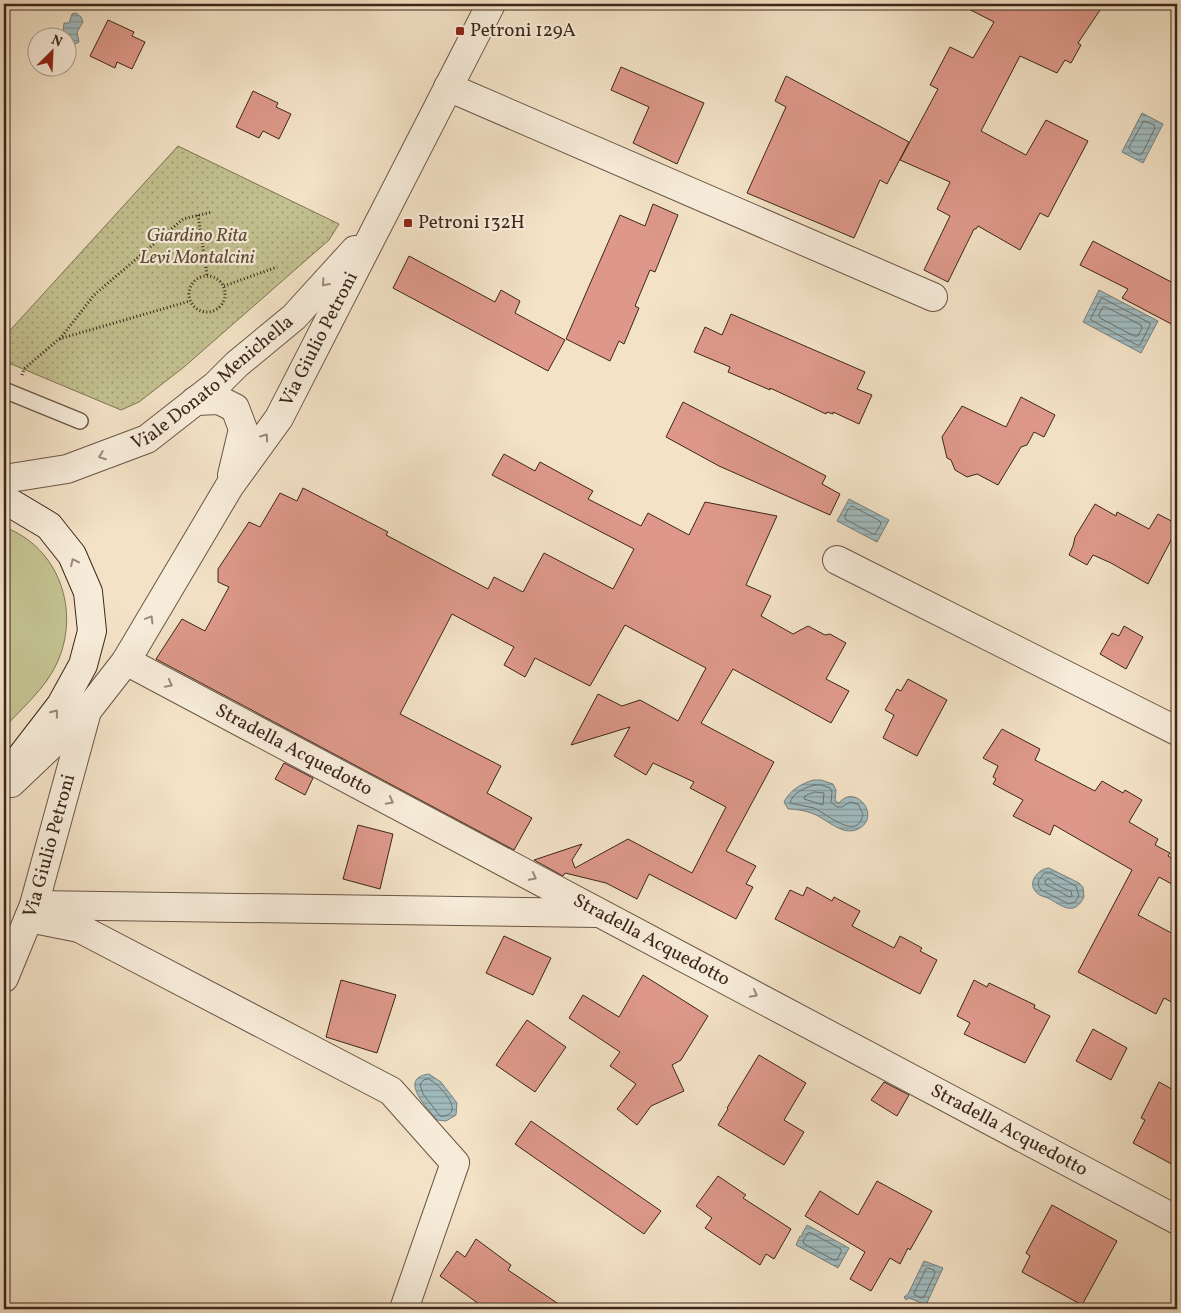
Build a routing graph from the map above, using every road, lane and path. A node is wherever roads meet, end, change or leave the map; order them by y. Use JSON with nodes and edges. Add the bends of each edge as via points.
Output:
{"nodes":[{"id":1,"x":491,"y":4,"type":"edge"},
{"id":2,"x":448,"y":87,"type":"junction"},
{"id":3,"x":212,"y":212,"type":"dead end"},
{"id":4,"x":198,"y":215,"type":"junction"},
{"id":5,"x":381,"y":221,"type":"junction"},
{"id":6,"x":277,"y":267,"type":"dead end"},
{"id":7,"x":207,"y":275,"type":"junction"},
{"id":8,"x":224,"y":286,"type":"junction"},
{"id":9,"x":933,"y":297,"type":"dead end"},
{"id":10,"x":190,"y":301,"type":"junction"},
{"id":11,"x":59,"y":339,"type":"junction"},
{"id":12,"x":9,"y":392,"type":"edge"},
{"id":13,"x":195,"y":401,"type":"junction"},
{"id":14,"x":80,"y":420,"type":"dead end"},
{"id":15,"x":4,"y":479,"type":"edge"},
{"id":16,"x":229,"y":487,"type":"junction"},
{"id":17,"x":4,"y":499,"type":"edge"},
{"id":18,"x":837,"y":560,"type":"dead end"},
{"id":19,"x":126,"y":661,"type":"junction"},
{"id":20,"x":87,"y":711,"type":"junction"},
{"id":21,"x":1177,"y":731,"type":"edge"},
{"id":22,"x":4,"y":779,"type":"edge"},
{"id":23,"x":4,"y":790,"type":"edge"},
{"id":24,"x":31,"y":912,"type":"junction"},
{"id":25,"x":602,"y":913,"type":"junction"},
{"id":26,"x":4,"y":978,"type":"edge"},
{"id":27,"x":1177,"y":1220,"type":"edge"},
{"id":28,"x":404,"y":1309,"type":"edge"}],
"edges":[{"from":1,"to":2,"type":"street","name":"Via Giulio Petroni"},
{"from":2,"to":5,"type":"street","name":"Via Giulio Petroni"},
{"from":2,"to":9,"type":"street"},
{"from":3,"to":4,"type":"path"},
{"from":4,"to":7,"type":"path"},
{"from":4,"to":11,"type":"path","via":[[183,219],[94,295]]},
{"from":5,"to":13,"type":"street","name":"Viale Donato Menichella","one_way":true,"via":[[294,317]]},
{"from":16,"to":5,"type":"street","name":"Via Giulio Petroni","one_way":true,"via":[[279,418]]},
{"from":6,"to":8,"type":"path"},
{"from":7,"to":8,"type":"path","via":[[217,278]]},
{"from":7,"to":10,"type":"path","via":[[191,283]]},
{"from":8,"to":10,"type":"path","via":[[223,302],[215,310],[198,310]]},
{"from":10,"to":11,"type":"path"},
{"from":11,"to":12,"type":"path","via":[[24,369]]},
{"from":12,"to":14,"type":"lane"},
{"from":13,"to":15,"type":"street","name":"Viale Donato Menichella","one_way":true,"via":[[147,439],[67,469]]},
{"from":13,"to":16,"type":"street","via":[[219,400],[235,408],[243,429]]},
{"from":19,"to":16,"type":"street","name":"Via Giulio Petroni","one_way":true},
{"from":22,"to":17,"type":"street","one_way":true,"via":[[61,705],[82,665],[92,631],[88,592],[72,555],[49,526]]},
{"from":18,"to":21,"type":"street"},
{"from":19,"to":20,"type":"street","name":"Via Giulio Petroni"},
{"from":19,"to":25,"type":"street","name":"Stradella Acquedotto","one_way":true},
{"from":20,"to":23,"type":"street"},
{"from":20,"to":24,"type":"street","name":"Via Giulio Petroni"},
{"from":24,"to":25,"type":"street"},
{"from":24,"to":26,"type":"street","name":"Via Giulio Petroni"},
{"from":24,"to":28,"type":"street","via":[[79,928],[391,1091],[455,1163]]},
{"from":25,"to":27,"type":"street","name":"Stradella Acquedotto","one_way":true}]}
